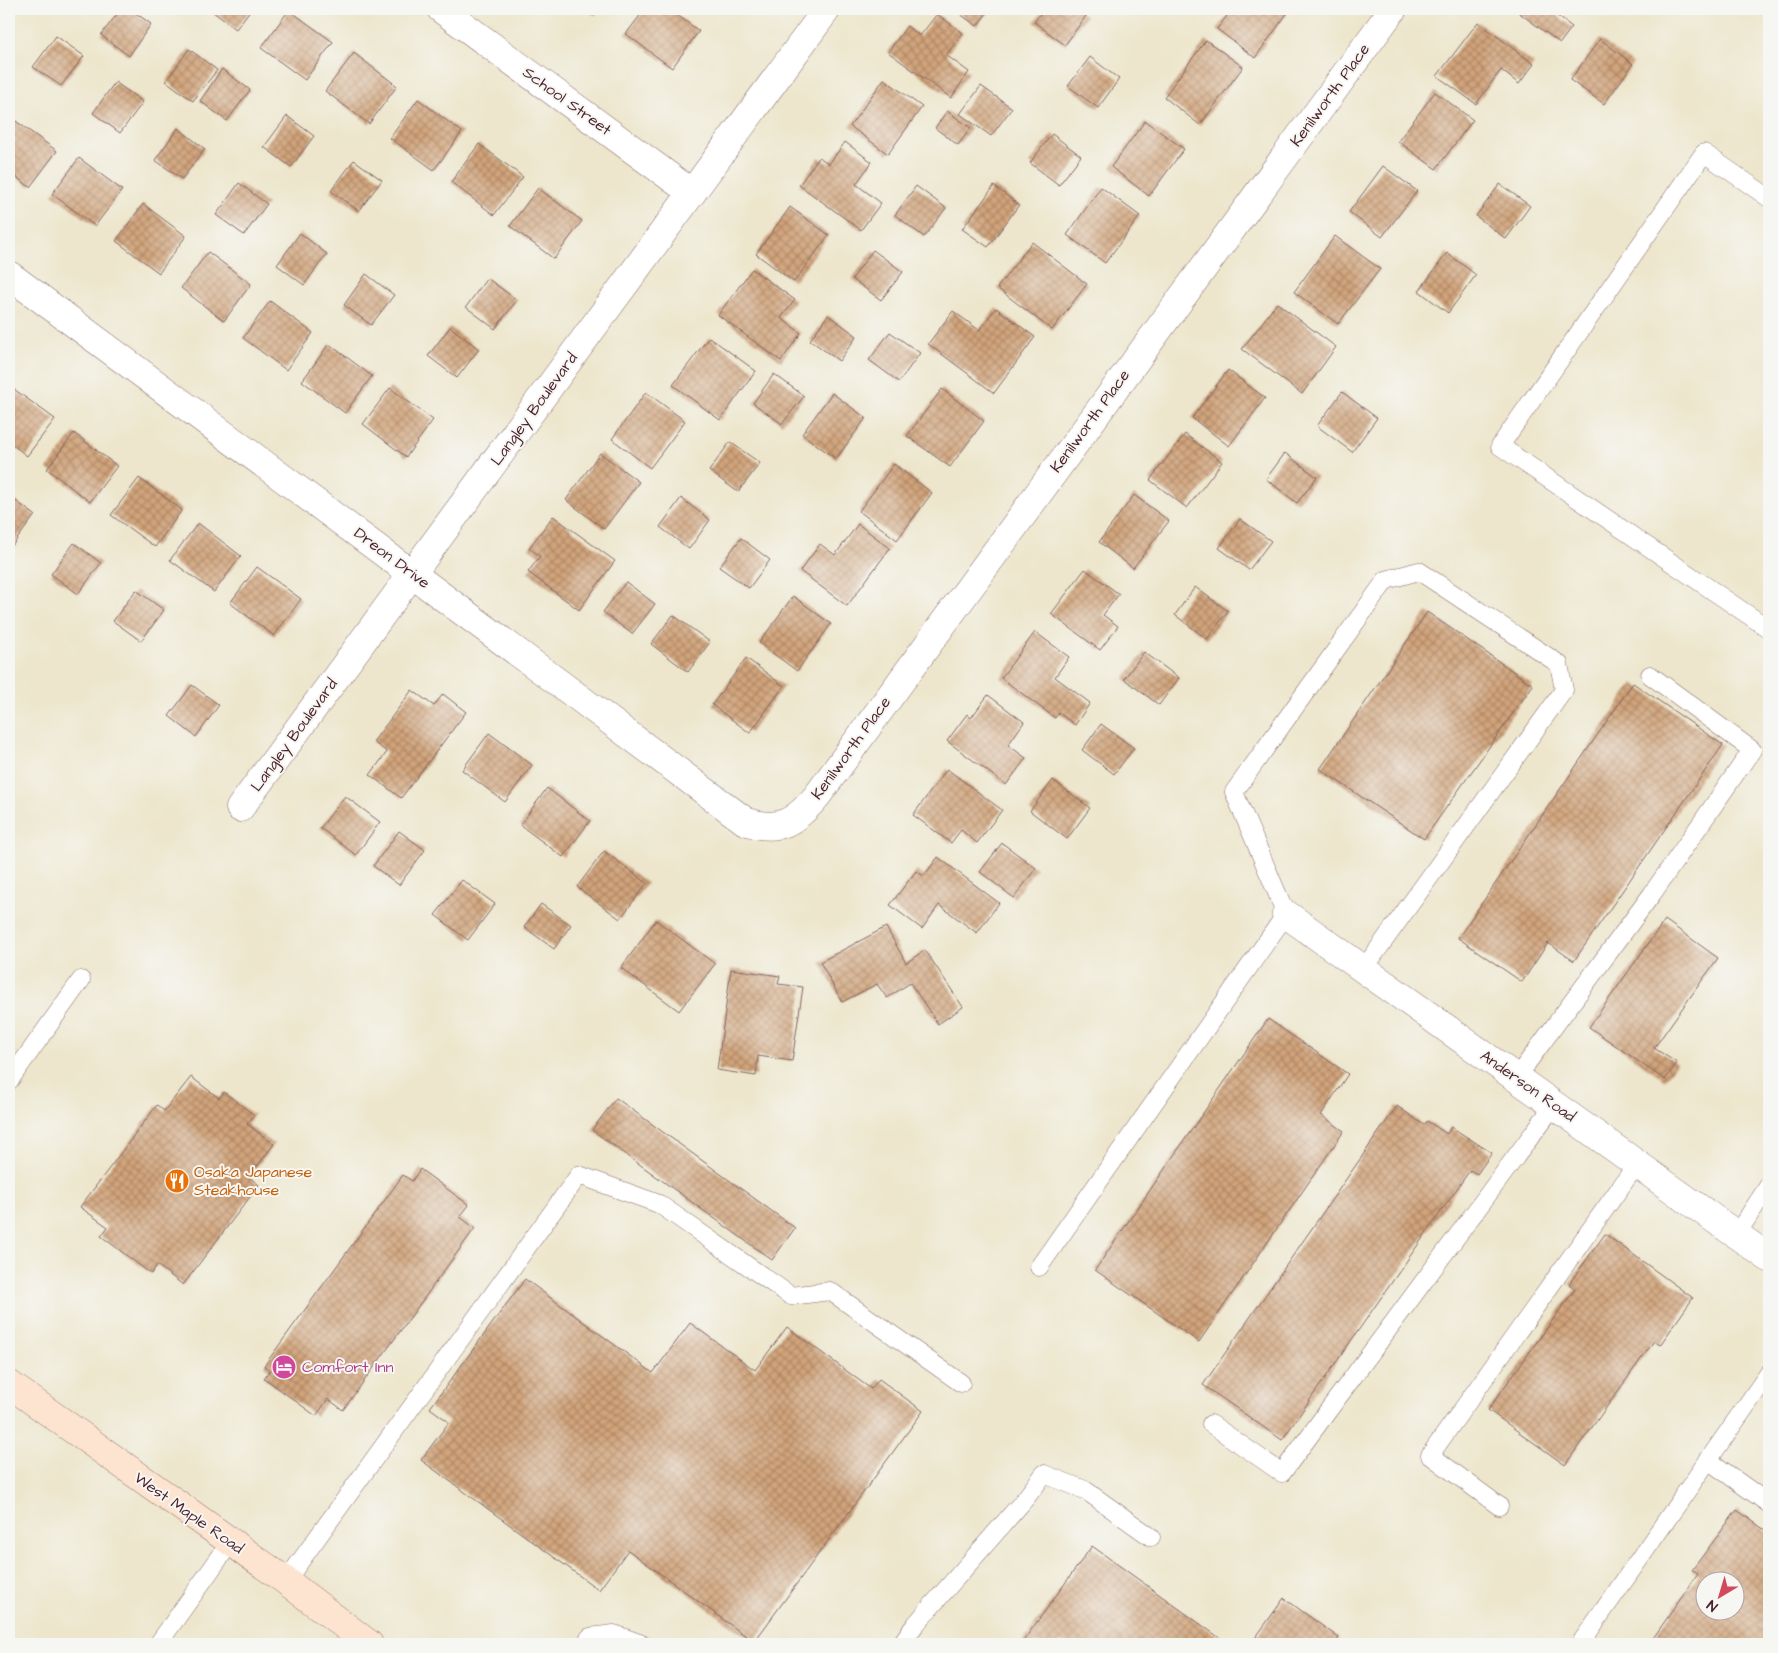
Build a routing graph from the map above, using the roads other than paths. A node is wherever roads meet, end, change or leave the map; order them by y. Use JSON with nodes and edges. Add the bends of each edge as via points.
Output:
{"nodes":[{"id":1,"x":441,"y":9,"type":"edge"},
{"id":2,"x":828,"y":9,"type":"edge"},
{"id":3,"x":1393,"y":9,"type":"edge"},
{"id":4,"x":692,"y":193,"type":"junction"},
{"id":5,"x":1769,"y":198,"type":"edge"},
{"id":6,"x":9,"y":275,"type":"edge"},
{"id":7,"x":413,"y":574,"type":"junction"},
{"id":8,"x":1769,"y":629,"type":"edge"},
{"id":9,"x":1650,"y":675,"type":"dead end"},
{"id":10,"x":240,"y":808,"type":"dead end"},
{"id":11,"x":780,"y":825,"type":"joint"},
{"id":12,"x":1286,"y":914,"type":"junction"},
{"id":13,"x":1363,"y":970,"type":"junction"},
{"id":14,"x":81,"y":980,"type":"dead end"},
{"id":15,"x":1516,"y":1078,"type":"junction"},
{"id":16,"x":9,"y":1081,"type":"edge"},
{"id":17,"x":1554,"y":1105,"type":"junction"},
{"id":18,"x":1637,"y":1164,"type":"junction"},
{"id":19,"x":1769,"y":1185,"type":"edge"},
{"id":20,"x":1736,"y":1235,"type":"junction"},
{"id":21,"x":1769,"y":1258,"type":"edge"},
{"id":22,"x":1038,"y":1267,"type":"dead end"},
{"id":23,"x":1769,"y":1373,"type":"edge"},
{"id":24,"x":961,"y":1383,"type":"dead end"},
{"id":25,"x":9,"y":1384,"type":"edge"},
{"id":26,"x":1211,"y":1424,"type":"dead end"},
{"id":27,"x":1708,"y":1460,"type":"junction"},
{"id":28,"x":1769,"y":1504,"type":"edge"},
{"id":29,"x":1499,"y":1506,"type":"dead end"},
{"id":30,"x":1150,"y":1537,"type":"dead end"},
{"id":31,"x":230,"y":1543,"type":"junction"},
{"id":32,"x":286,"y":1581,"type":"junction"},
{"id":33,"x":158,"y":1644,"type":"edge"},
{"id":34,"x":369,"y":1644,"type":"edge"},
{"id":35,"x":585,"y":1644,"type":"edge"},
{"id":36,"x":642,"y":1644,"type":"edge"},
{"id":37,"x":902,"y":1644,"type":"edge"},
{"id":38,"x":1580,"y":1644,"type":"edge"}],
"edges":[{"from":1,"to":4,"type":"street","name":"School Street"},
{"from":2,"to":4,"type":"street","name":"Langley Boulevard"},
{"from":3,"to":11,"type":"street","name":"Kenilworth Place","via":[[817,796],[804,811]]},
{"from":4,"to":7,"type":"street","name":"Langley Boulevard"},
{"from":5,"to":8,"type":"lane","via":[[1704,153],[1500,446]]},
{"from":6,"to":7,"type":"street","name":"Dreon Drive"},
{"from":7,"to":10,"type":"street","name":"Langley Boulevard"},
{"from":7,"to":11,"type":"street","name":"Dreon Drive","via":[[745,821],[762,827]]},
{"from":9,"to":15,"type":"lane","via":[[1752,750],[1652,894]]},
{"from":12,"to":13,"type":"street","name":"Anderson Road"},
{"from":12,"to":13,"type":"lane","via":[[1234,792],[1386,580],[1418,571],[1559,664],[1564,690]]},
{"from":12,"to":22,"type":"lane"},
{"from":13,"to":15,"type":"street","name":"Anderson Road"},
{"from":14,"to":16,"type":"lane"},
{"from":15,"to":17,"type":"street","name":"Anderson Road"},
{"from":17,"to":18,"type":"street","name":"Anderson Road"},
{"from":17,"to":26,"type":"lane","via":[[1282,1473]]},
{"from":18,"to":20,"type":"street","name":"Anderson Road"},
{"from":18,"to":29,"type":"lane","via":[[1430,1454]]},
{"from":19,"to":20,"type":"lane"},
{"from":20,"to":21,"type":"street","name":"Anderson Road"},
{"from":23,"to":27,"type":"lane"},
{"from":24,"to":32,"type":"lane","via":[[830,1291],[791,1296],[658,1204],[579,1174]]},
{"from":25,"to":31,"type":"main road","name":"West Maple Road"},
{"from":27,"to":28,"type":"lane"},
{"from":27,"to":38,"type":"lane"},
{"from":30,"to":37,"type":"lane","via":[[1085,1490],[1044,1474]]},
{"from":31,"to":32,"type":"main road","name":"West Maple Road"},
{"from":31,"to":33,"type":"lane"},
{"from":32,"to":34,"type":"main road","name":"West Maple Road"},
{"from":35,"to":36,"type":"lane","via":[[590,1637],[614,1634]]}]}
